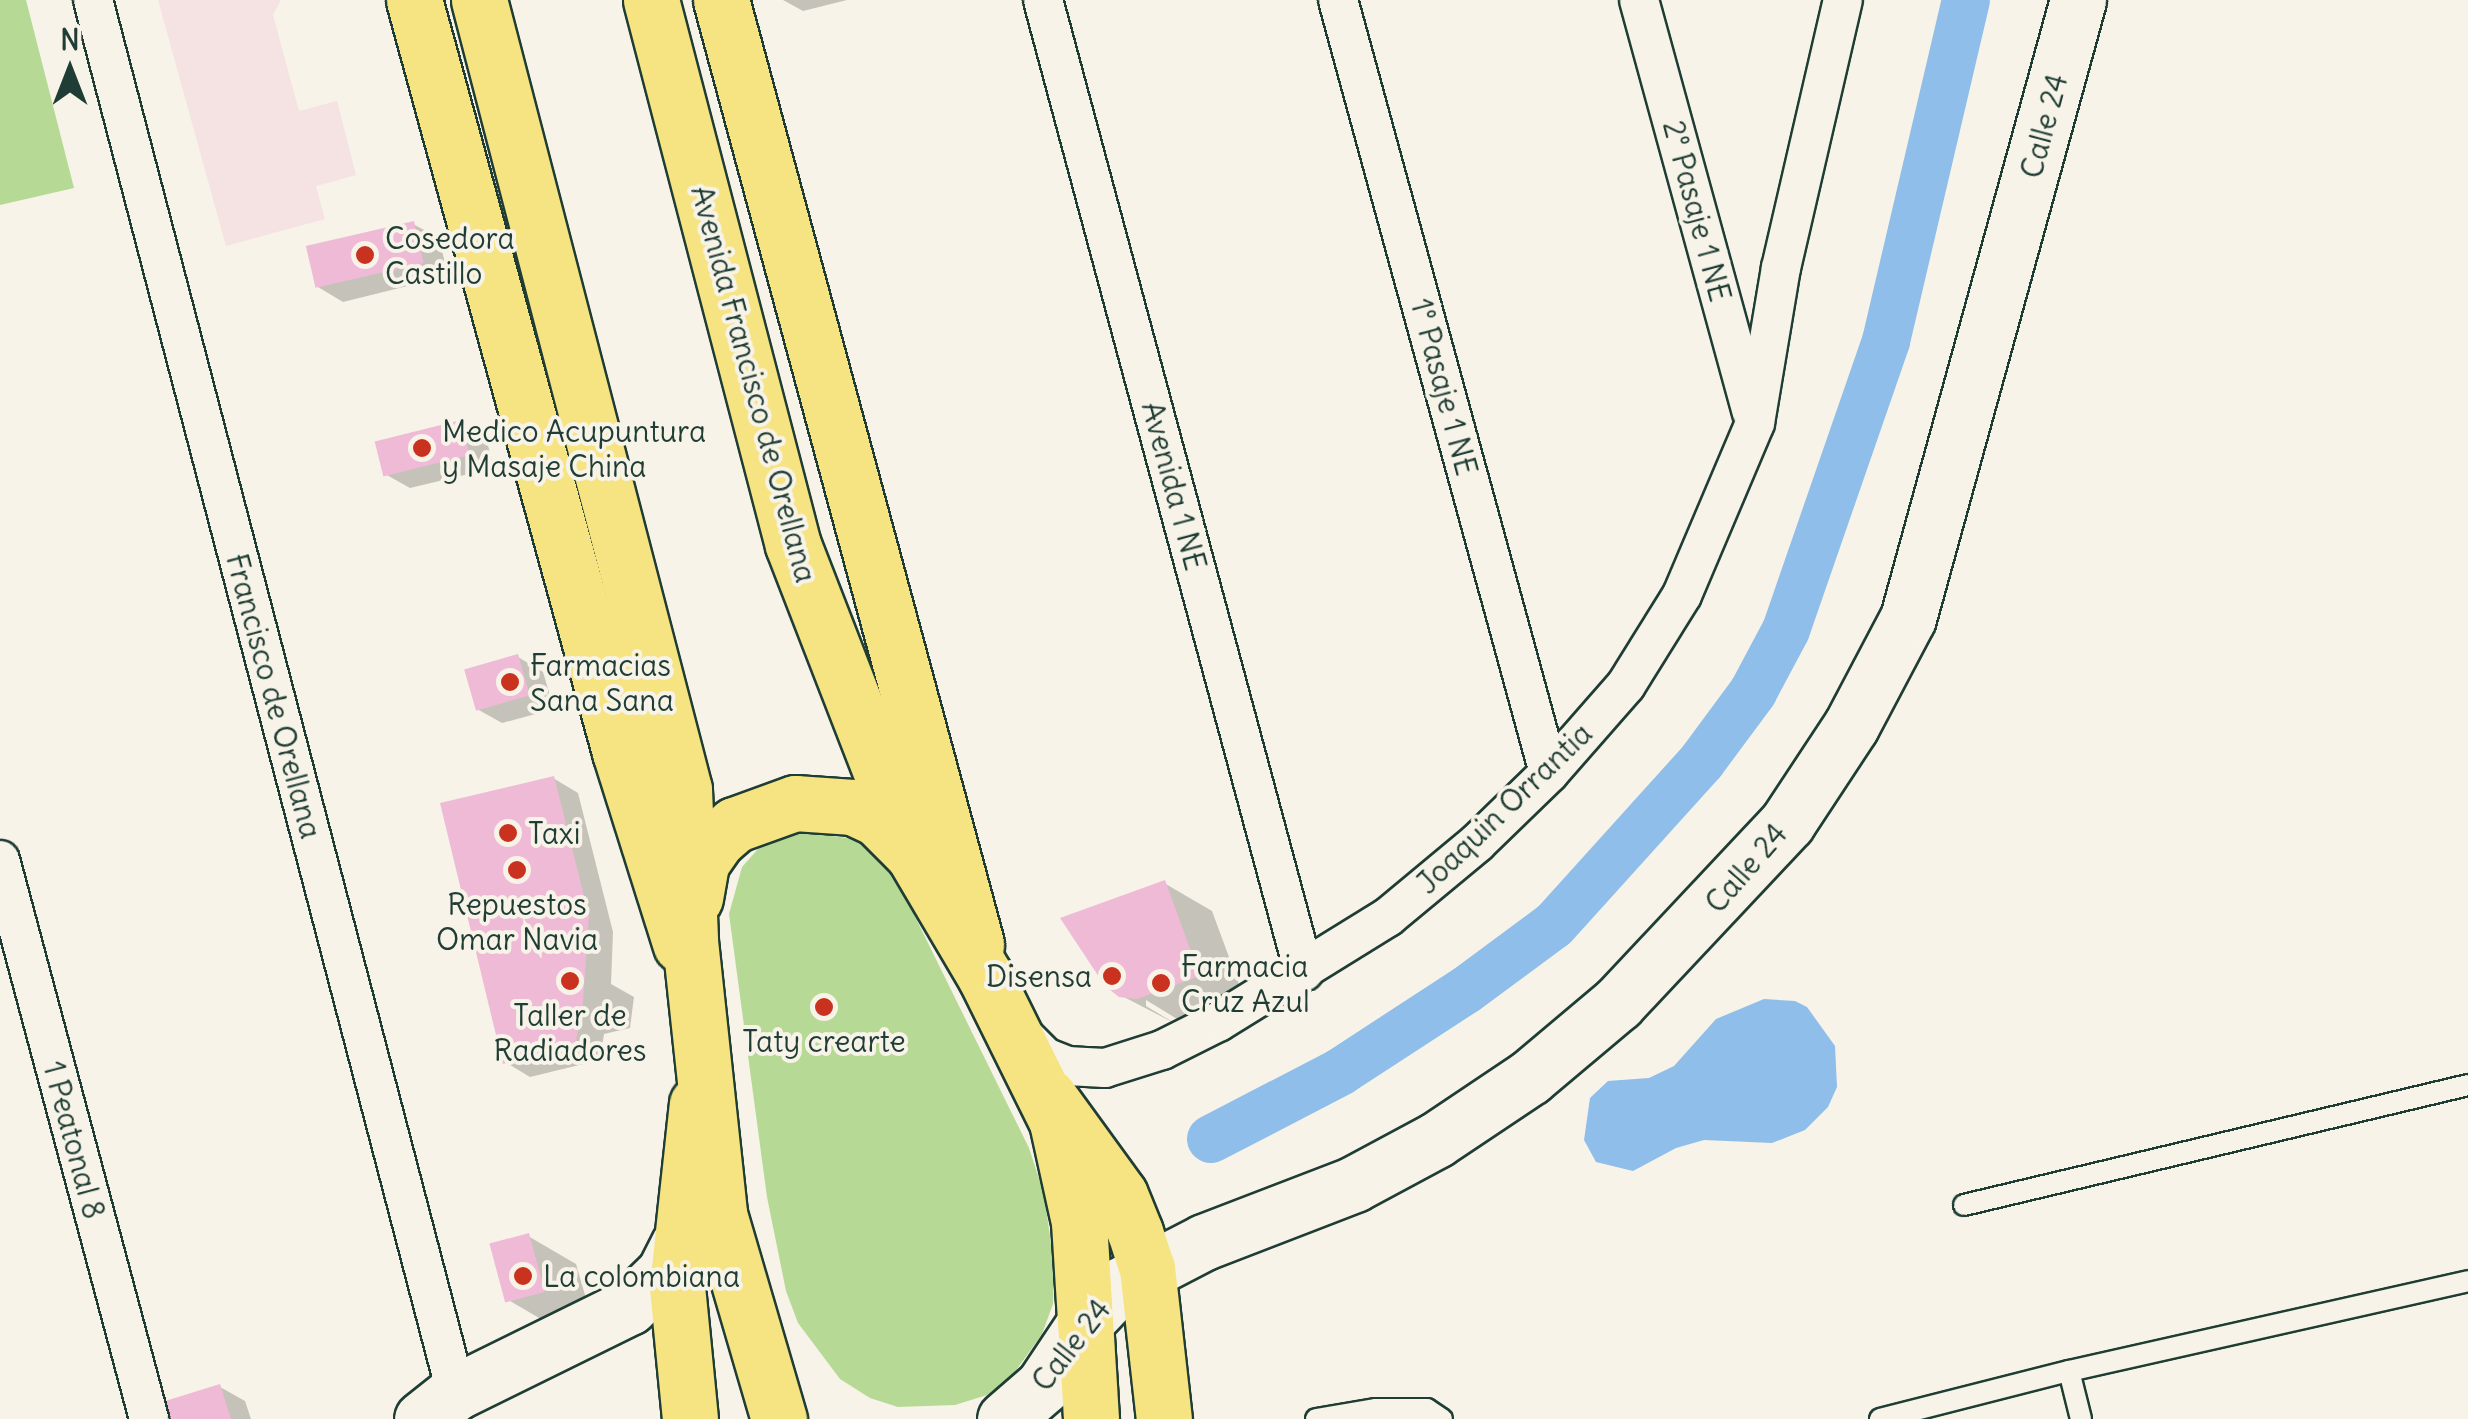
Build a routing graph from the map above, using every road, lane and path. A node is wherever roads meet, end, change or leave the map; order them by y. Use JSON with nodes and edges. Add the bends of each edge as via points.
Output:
{"nodes":[{"id":1,"x":93,"y":0,"type":"edge"},
{"id":2,"x":414,"y":0,"type":"edge"},
{"id":3,"x":479,"y":0,"type":"edge"},
{"id":4,"x":651,"y":0,"type":"edge"},
{"id":5,"x":720,"y":0,"type":"edge"},
{"id":6,"x":1043,"y":0,"type":"edge"},
{"id":7,"x":1338,"y":0,"type":"edge"},
{"id":8,"x":1639,"y":0,"type":"edge"},
{"id":9,"x":1843,"y":0,"type":"edge"},
{"id":10,"x":2078,"y":0,"type":"edge"},
{"id":11,"x":1755,"y":422,"type":"junction"},
{"id":12,"x":1549,"y":774,"type":"junction"},
{"id":13,"x":913,"y":854,"type":"junction"},
{"id":14,"x":0,"y":860,"type":"edge"},
{"id":15,"x":692,"y":965,"type":"junction"},
{"id":16,"x":1304,"y":972,"type":"junction"},
{"id":17,"x":996,"y":997,"type":"junction"},
{"id":18,"x":700,"y":1046,"type":"junction"},
{"id":19,"x":1040,"y":1084,"type":"junction"},
{"id":20,"x":2468,"y":1085,"type":"edge"},
{"id":21,"x":1964,"y":1206,"type":"dead end"},
{"id":22,"x":679,"y":1244,"type":"junction"},
{"id":23,"x":1147,"y":1268,"type":"junction"},
{"id":24,"x":2468,"y":1280,"type":"edge"},
{"id":25,"x":1087,"y":1320,"type":"junction"},
{"id":26,"x":2069,"y":1371,"type":"junction"},
{"id":27,"x":439,"y":1405,"type":"edge"},
{"id":28,"x":149,"y":1419,"type":"edge"},
{"id":29,"x":690,"y":1419,"type":"edge"},
{"id":30,"x":779,"y":1419,"type":"edge"},
{"id":31,"x":1005,"y":1419,"type":"edge"},
{"id":32,"x":1091,"y":1419,"type":"edge"},
{"id":33,"x":1167,"y":1419,"type":"edge"},
{"id":34,"x":1316,"y":1419,"type":"edge"},
{"id":35,"x":1442,"y":1419,"type":"edge"},
{"id":36,"x":1880,"y":1419,"type":"edge"},
{"id":37,"x":2080,"y":1419,"type":"edge"}],
"edges":[{"from":1,"to":27,"type":"street","name":"Francisco de Orellana"},
{"from":2,"to":15,"type":"main road","via":[[620,752]]},
{"from":3,"to":15,"type":"main road","via":[[671,730],[684,789]]},
{"from":4,"to":13,"type":"main road","name":"Avenida Francisco de Orellana","via":[[793,546]]},
{"from":5,"to":17,"type":"main road","name":"Avenida Francisco de Orellana"},
{"from":6,"to":16,"type":"street","name":"Avenida 1 NE"},
{"from":7,"to":12,"type":"street","name":"1° Pasaje 1 NE"},
{"from":8,"to":11,"type":"street","name":"2° Pasaje 1 NE"},
{"from":9,"to":11,"type":"street","name":"Joaquin Orrantia","via":[[1781,268]]},
{"from":10,"to":23,"type":"street","name":"Calle 24","via":[[1908,618],[1851,726],[1787,823],[1618,1003],[1530,1077],[1436,1140],[1354,1184]]},
{"from":11,"to":12,"type":"street","name":"Joaquin Orrantia","via":[[1682,595],[1626,685]]},
{"from":12,"to":16,"type":"street","name":"Joaquin Orrantia","via":[[1388,918]]},
{"from":13,"to":15,"type":"main road","via":[[877,818],[853,807],[796,804],[734,825],[701,863]]},
{"from":13,"to":17,"type":"main road","name":"Avenida Francisco de Orellana"},
{"from":14,"to":28,"type":"street","name":"1 Peatonal 8"},
{"from":15,"to":18,"type":"main road"},
{"from":16,"to":17,"type":"street","name":"Joaquin Orrantia","via":[[1162,1050],[1105,1068],[1045,1057]]},
{"from":17,"to":19,"type":"main road","name":"Avenida Francisco de Orellana"},
{"from":18,"to":22,"type":"main road"},
{"from":18,"to":30,"type":"main road","via":[[719,1214]]},
{"from":19,"to":23,"type":"main road","name":"Avenida Francisco de Orellana","via":[[1120,1195]]},
{"from":19,"to":25,"type":"main road","name":"Avenida Francisco de Orellana","via":[[1071,1174]]},
{"from":20,"to":21,"type":"lane"},
{"from":22,"to":27,"type":"street","via":[[664,1274],[628,1307]]},
{"from":22,"to":29,"type":"main road","via":[[678,1327]]},
{"from":23,"to":25,"type":"street","name":"Calle 24"},
{"from":23,"to":33,"type":"main road","name":"Avenida Francisco de Orellana"},
{"from":24,"to":26,"type":"lane"},
{"from":25,"to":31,"type":"street","name":"Calle 24","via":[[1042,1386]]},
{"from":25,"to":32,"type":"main road","name":"Avenida Francisco de Orellana"},
{"from":26,"to":36,"type":"lane"},
{"from":26,"to":37,"type":"lane"},
{"from":34,"to":35,"type":"lane","via":[[1376,1410],[1427,1410]]}]}
